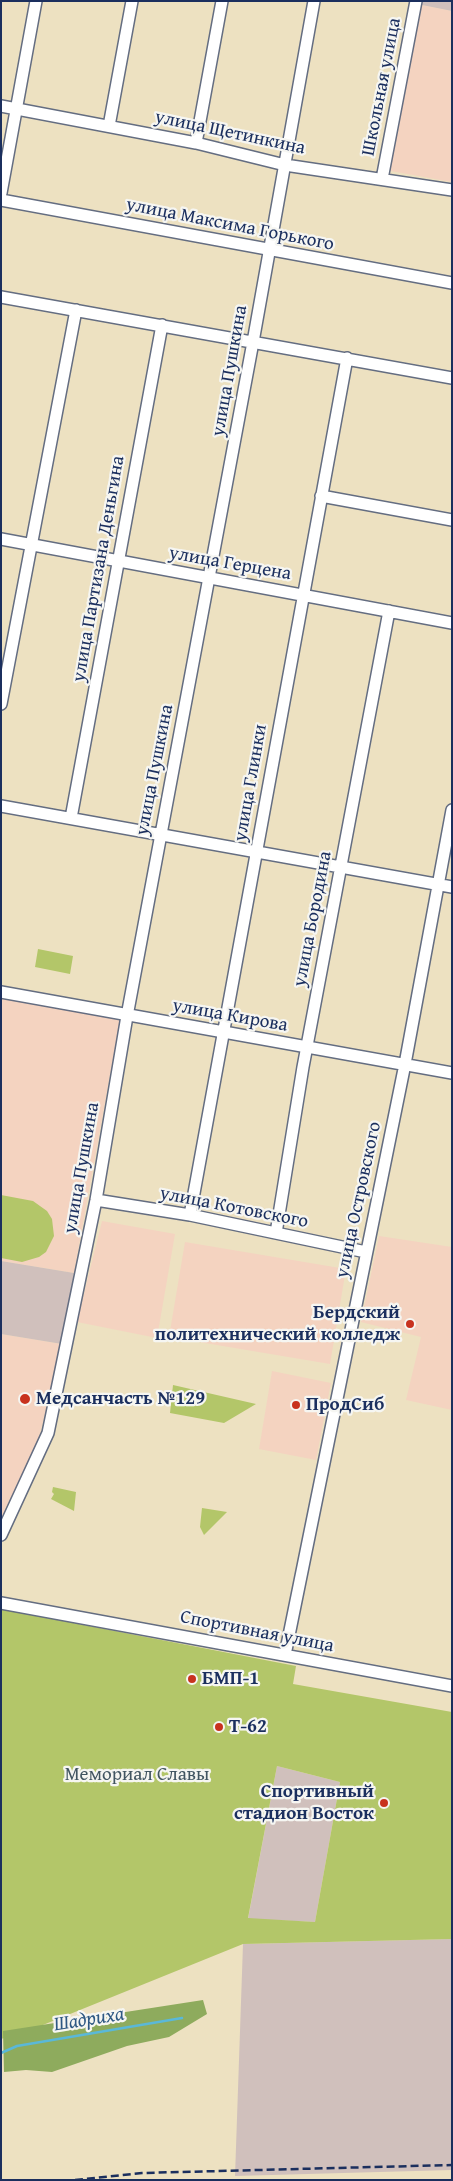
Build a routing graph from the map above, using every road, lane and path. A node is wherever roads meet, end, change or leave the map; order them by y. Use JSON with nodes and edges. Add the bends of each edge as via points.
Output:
{"nodes":[{"id":1,"x":36,"y":1,"type":"edge"},
{"id":2,"x":132,"y":1,"type":"edge"},
{"id":3,"x":222,"y":1,"type":"edge"},
{"id":4,"x":314,"y":1,"type":"edge"},
{"id":5,"x":416,"y":1,"type":"edge"},
{"id":6,"x":1,"y":106,"type":"edge"},
{"id":7,"x":16,"y":109,"type":"junction"},
{"id":8,"x":109,"y":126,"type":"junction"},
{"id":9,"x":196,"y":143,"type":"junction"},
{"id":10,"x":285,"y":165,"type":"junction"},
{"id":11,"x":382,"y":179,"type":"junction"},
{"id":12,"x":452,"y":190,"type":"edge"},
{"id":13,"x":1,"y":193,"type":"edge"},
{"id":14,"x":1,"y":200,"type":"edge"},
{"id":15,"x":270,"y":251,"type":"junction"},
{"id":16,"x":452,"y":283,"type":"edge"},
{"id":17,"x":1,"y":296,"type":"edge"},
{"id":18,"x":76,"y":310,"type":"junction"},
{"id":19,"x":162,"y":325,"type":"junction"},
{"id":20,"x":253,"y":342,"type":"junction"},
{"id":21,"x":347,"y":358,"type":"junction"},
{"id":22,"x":452,"y":378,"type":"edge"},
{"id":23,"x":322,"y":496,"type":"junction"},
{"id":24,"x":452,"y":520,"type":"edge"},
{"id":25,"x":1,"y":539,"type":"edge"},
{"id":26,"x":31,"y":544,"type":"junction"},
{"id":27,"x":118,"y":561,"type":"junction"},
{"id":28,"x":209,"y":578,"type":"junction"},
{"id":29,"x":303,"y":595,"type":"junction"},
{"id":30,"x":388,"y":611,"type":"junction"},
{"id":31,"x":452,"y":623,"type":"edge"},
{"id":32,"x":1,"y":704,"type":"edge"},
{"id":33,"x":1,"y":806,"type":"edge"},
{"id":34,"x":452,"y":810,"type":"edge"},
{"id":35,"x":71,"y":818,"type":"junction"},
{"id":36,"x":161,"y":835,"type":"junction"},
{"id":37,"x":256,"y":852,"type":"junction"},
{"id":38,"x":340,"y":867,"type":"junction"},
{"id":39,"x":438,"y":884,"type":"junction"},
{"id":40,"x":452,"y":887,"type":"edge"},
{"id":41,"x":1,"y":992,"type":"edge"},
{"id":42,"x":127,"y":1016,"type":"junction"},
{"id":43,"x":223,"y":1032,"type":"junction"},
{"id":44,"x":307,"y":1047,"type":"junction"},
{"id":45,"x":405,"y":1064,"type":"junction"},
{"id":46,"x":452,"y":1073,"type":"edge"},
{"id":47,"x":96,"y":1200,"type":"junction"},
{"id":48,"x":190,"y":1215,"type":"junction"},
{"id":49,"x":276,"y":1233,"type":"junction"},
{"id":50,"x":366,"y":1252,"type":"junction"},
{"id":51,"x":1,"y":1535,"type":"edge"},
{"id":52,"x":1,"y":1603,"type":"edge"},
{"id":53,"x":285,"y":1655,"type":"junction"},
{"id":54,"x":452,"y":1686,"type":"edge"}],
"edges":[{"from":1,"to":7,"type":"street"},
{"from":2,"to":8,"type":"street"},
{"from":3,"to":9,"type":"street"},
{"from":4,"to":10,"type":"street","name":"улица Пушкина"},
{"from":5,"to":11,"type":"street","name":"Школьная улица"},
{"from":6,"to":7,"type":"street","name":"улица Щетинкина"},
{"from":7,"to":8,"type":"street","name":"улица Щетинкина"},
{"from":7,"to":13,"type":"street"},
{"from":8,"to":9,"type":"street","name":"улица Щетинкина"},
{"from":9,"to":10,"type":"street","name":"улица Щетинкина"},
{"from":10,"to":11,"type":"street","name":"улица Щетинкина"},
{"from":10,"to":15,"type":"street","name":"улица Пушкина"},
{"from":11,"to":12,"type":"street","name":"улица Щетинкина"},
{"from":14,"to":15,"type":"street","name":"улица Максима Горького"},
{"from":15,"to":16,"type":"street","name":"улица Максима Горького"},
{"from":15,"to":20,"type":"street","name":"улица Пушкина"},
{"from":17,"to":18,"type":"street"},
{"from":18,"to":19,"type":"street"},
{"from":18,"to":26,"type":"street"},
{"from":19,"to":20,"type":"street"},
{"from":19,"to":27,"type":"street","name":"улица Партизана Деньгина"},
{"from":20,"to":21,"type":"street"},
{"from":20,"to":28,"type":"street","name":"улица Пушкина"},
{"from":21,"to":22,"type":"street"},
{"from":21,"to":23,"type":"street","name":"улица Глинки"},
{"from":23,"to":24,"type":"street"},
{"from":23,"to":29,"type":"street","name":"улица Глинки"},
{"from":25,"to":26,"type":"street","name":"улица Герцена"},
{"from":26,"to":27,"type":"street","name":"улица Герцена"},
{"from":26,"to":32,"type":"street"},
{"from":27,"to":28,"type":"street","name":"улица Герцена"},
{"from":27,"to":35,"type":"street","name":"улица Партизана Деньгина"},
{"from":28,"to":29,"type":"street","name":"улица Герцена"},
{"from":28,"to":36,"type":"street","name":"улица Пушкина"},
{"from":29,"to":30,"type":"street","name":"улица Герцена"},
{"from":29,"to":37,"type":"street","name":"улица Глинки"},
{"from":30,"to":31,"type":"street","name":"улица Герцена"},
{"from":30,"to":38,"type":"street","name":"улица Бородина"},
{"from":33,"to":35,"type":"street"},
{"from":34,"to":39,"type":"street","name":"улица Островского"},
{"from":35,"to":36,"type":"street"},
{"from":36,"to":37,"type":"street"},
{"from":36,"to":42,"type":"street","name":"улица Пушкина"},
{"from":37,"to":38,"type":"street"},
{"from":37,"to":43,"type":"street","name":"улица Глинки"},
{"from":38,"to":39,"type":"street"},
{"from":38,"to":44,"type":"street","name":"улица Бородина"},
{"from":39,"to":40,"type":"street"},
{"from":39,"to":45,"type":"street","name":"улица Островского"},
{"from":41,"to":42,"type":"street","name":"улица Кирова"},
{"from":42,"to":43,"type":"street","name":"улица Кирова"},
{"from":42,"to":47,"type":"street","name":"улица Пушкина"},
{"from":43,"to":44,"type":"street","name":"улица Кирова"},
{"from":43,"to":48,"type":"street","name":"улица Глинки"},
{"from":44,"to":45,"type":"street","name":"улица Кирова"},
{"from":44,"to":49,"type":"street","name":"улица Бородина"},
{"from":45,"to":46,"type":"street","name":"улица Кирова"},
{"from":45,"to":50,"type":"street","name":"улица Островского"},
{"from":47,"to":48,"type":"street","name":"улица Котовского"},
{"from":47,"to":51,"type":"street","name":"улица Пушкина","via":[[48,1433]]},
{"from":48,"to":49,"type":"street","name":"улица Котовского"},
{"from":49,"to":50,"type":"street","name":"улица Котовского"},
{"from":50,"to":53,"type":"street","name":"улица Островского"},
{"from":52,"to":53,"type":"street","name":"Спортивная улица"},
{"from":53,"to":54,"type":"street","name":"Спортивная улица"}]}
